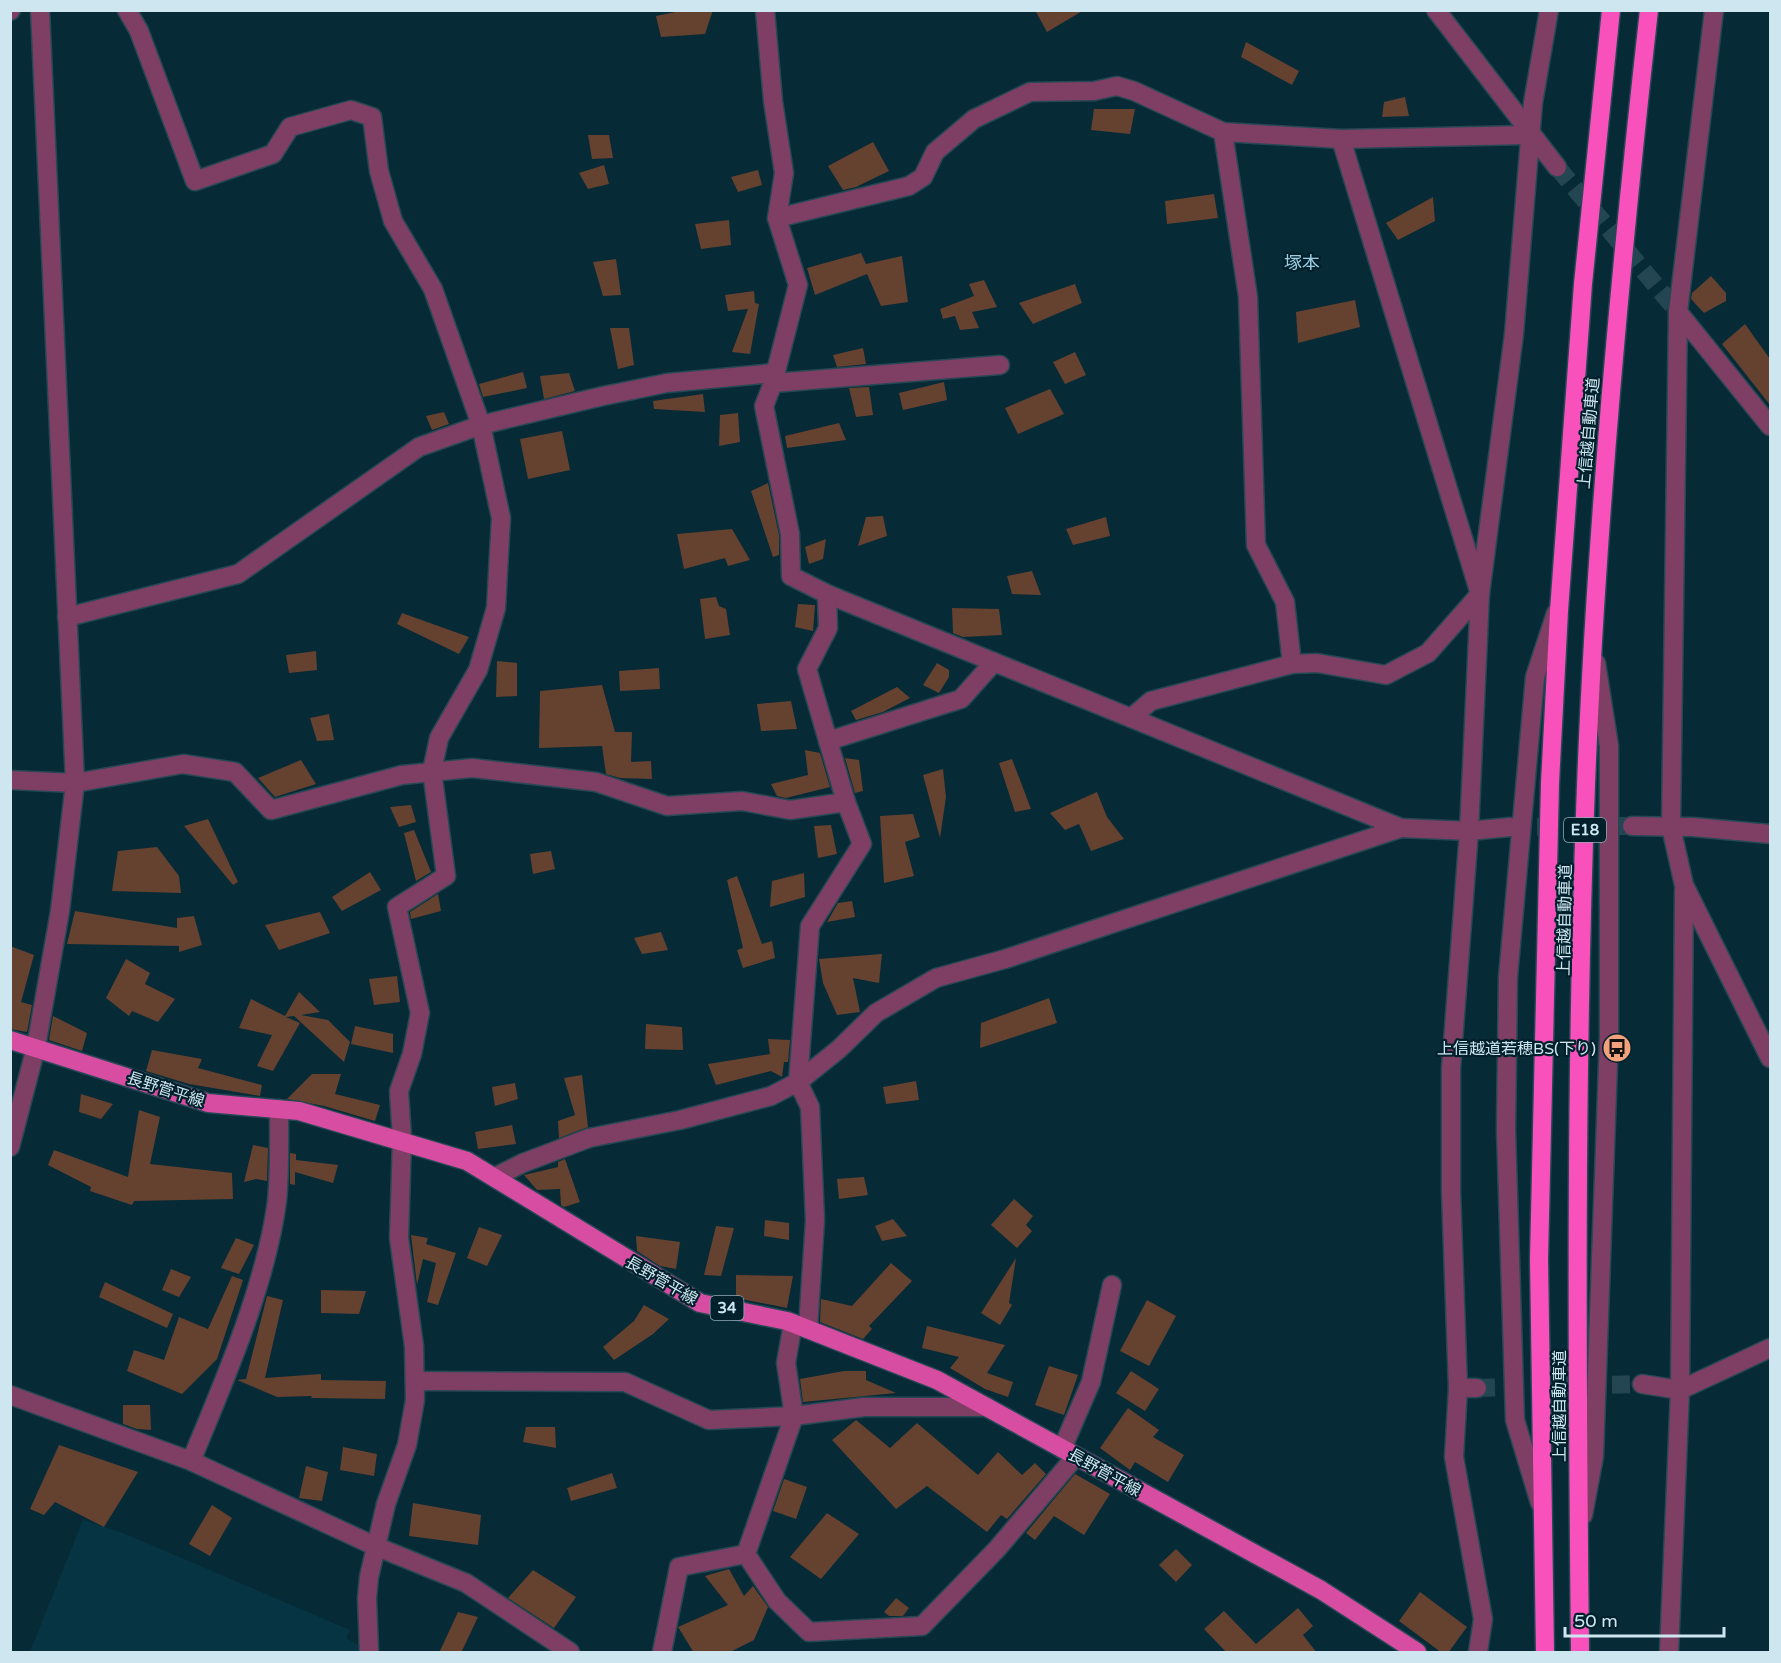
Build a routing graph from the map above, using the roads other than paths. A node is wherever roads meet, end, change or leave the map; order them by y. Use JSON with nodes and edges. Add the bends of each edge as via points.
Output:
{"nodes":[{"id":1,"x":40,"y":10,"type":"edge"},
{"id":2,"x":127,"y":10,"type":"edge"},
{"id":3,"x":765,"y":10,"type":"edge"},
{"id":4,"x":1436,"y":10,"type":"edge"},
{"id":5,"x":1549,"y":10,"type":"edge"},
{"id":6,"x":1611,"y":10,"type":"edge"},
{"id":7,"x":1649,"y":10,"type":"edge"},
{"id":8,"x":1714,"y":10,"type":"edge"},
{"id":9,"x":1223,"y":132,"type":"junction"},
{"id":10,"x":1530,"y":135,"type":"junction"},
{"id":11,"x":1341,"y":139,"type":"junction"},
{"id":12,"x":1557,"y":167,"type":"tunnel mouth"},
{"id":13,"x":777,"y":218,"type":"junction"},
{"id":14,"x":1678,"y":312,"type":"junction"},
{"id":15,"x":1000,"y":365,"type":"dead end"},
{"id":16,"x":774,"y":378,"type":"junction"},
{"id":17,"x":482,"y":425,"type":"junction"},
{"id":18,"x":1770,"y":426,"type":"edge"},
{"id":19,"x":827,"y":594,"type":"junction"},
{"id":20,"x":1480,"y":594,"type":"junction"},
{"id":21,"x":1560,"y":601,"type":"junction"},
{"id":22,"x":67,"y":617,"type":"junction"},
{"id":23,"x":1593,"y":647,"type":"junction"},
{"id":24,"x":994,"y":662,"type":"junction"},
{"id":25,"x":1292,"y":664,"type":"junction"},
{"id":26,"x":1131,"y":718,"type":"junction"},
{"id":27,"x":828,"y":741,"type":"junction"},
{"id":28,"x":432,"y":771,"type":"junction"},
{"id":29,"x":10,"y":780,"type":"edge"},
{"id":30,"x":75,"y":783,"type":"junction"},
{"id":31,"x":846,"y":802,"type":"junction"},
{"id":32,"x":1632,"y":826,"type":"tunnel mouth"},
{"id":33,"x":1510,"y":827,"type":"tunnel mouth"},
{"id":34,"x":1671,"y":827,"type":"junction"},
{"id":35,"x":1401,"y":828,"type":"junction"},
{"id":36,"x":1468,"y":831,"type":"junction"},
{"id":37,"x":1770,"y":834,"type":"edge"},
{"id":38,"x":1684,"y":885,"type":"junction"},
{"id":39,"x":10,"y":1040,"type":"edge"},
{"id":40,"x":36,"y":1047,"type":"junction"},
{"id":41,"x":1770,"y":1058,"type":"edge"},
{"id":42,"x":798,"y":1082,"type":"junction"},
{"id":43,"x":279,"y":1109,"type":"junction"},
{"id":44,"x":402,"y":1140,"type":"junction"},
{"id":45,"x":10,"y":1147,"type":"edge"},
{"id":46,"x":495,"y":1177,"type":"junction"},
{"id":47,"x":1112,"y":1285,"type":"dead end"},
{"id":48,"x":801,"y":1326,"type":"junction"},
{"id":49,"x":1770,"y":1348,"type":"edge"},
{"id":50,"x":415,"y":1381,"type":"junction"},
{"id":51,"x":1642,"y":1384,"type":"tunnel mouth"},
{"id":52,"x":1458,"y":1388,"type":"junction"},
{"id":53,"x":1477,"y":1388,"type":"tunnel mouth"},
{"id":54,"x":1680,"y":1390,"type":"junction"},
{"id":55,"x":10,"y":1395,"type":"edge"},
{"id":56,"x":987,"y":1407,"type":"junction"},
{"id":57,"x":794,"y":1416,"type":"junction"},
{"id":58,"x":1069,"y":1452,"type":"junction"},
{"id":59,"x":191,"y":1461,"type":"junction"},
{"id":60,"x":1543,"y":1514,"type":"junction"},
{"id":61,"x":1579,"y":1536,"type":"junction"},
{"id":62,"x":375,"y":1546,"type":"junction"},
{"id":63,"x":746,"y":1554,"type":"junction"},
{"id":64,"x":369,"y":1653,"type":"edge"},
{"id":65,"x":570,"y":1653,"type":"edge"},
{"id":66,"x":662,"y":1653,"type":"edge"},
{"id":67,"x":1417,"y":1653,"type":"edge"},
{"id":68,"x":1478,"y":1653,"type":"edge"},
{"id":69,"x":1545,"y":1653,"type":"edge"},
{"id":70,"x":1580,"y":1653,"type":"edge"},
{"id":71,"x":1669,"y":1653,"type":"edge"}],
"edges":[{"from":1,"to":22,"type":"street"},
{"from":2,"to":17,"type":"street","via":[[139,31],[195,181],[273,154],[290,127],[351,110],[372,117],[379,171],[393,221],[433,289]]},
{"from":3,"to":13,"type":"street","via":[[784,173]]},
{"from":4,"to":10,"type":"street"},
{"from":5,"to":10,"type":"street"},
{"from":6,"to":21,"type":"highway","name":"上信越自動車道","number":"E18","via":[[1583,284]]},
{"from":7,"to":23,"type":"highway","name":"上信越自動車道","number":"E18","via":[[1619,304]]},
{"from":8,"to":14,"type":"street"},
{"from":9,"to":11,"type":"street"},
{"from":9,"to":13,"type":"street","via":[[1117,86],[1094,91],[1030,92],[974,119],[935,152],[923,177],[909,186]]},
{"from":9,"to":25,"type":"street","via":[[1248,297],[1256,545],[1285,602]]},
{"from":10,"to":11,"type":"street"},
{"from":10,"to":12,"type":"street"},
{"from":10,"to":20,"type":"street","via":[[1514,334]]},
{"from":11,"to":20,"type":"street"},
{"from":13,"to":16,"type":"street","via":[[798,285]]},
{"from":14,"to":18,"type":"street"},
{"from":14,"to":34,"type":"street"},
{"from":15,"to":16,"type":"street"},
{"from":16,"to":17,"type":"street","via":[[667,383]]},
{"from":16,"to":19,"type":"street","via":[[764,406],[790,534],[791,576]]},
{"from":17,"to":22,"type":"street","via":[[419,447],[238,574]]},
{"from":17,"to":28,"type":"street","via":[[501,518],[496,608],[478,670],[439,738]]},
{"from":19,"to":24,"type":"street"},
{"from":19,"to":27,"type":"street","via":[[828,628],[807,669]]},
{"from":20,"to":25,"type":"street","via":[[1428,653],[1386,675],[1317,663]]},
{"from":20,"to":36,"type":"street"},
{"from":21,"to":60,"type":"highway","name":"上信越自動車道","number":"E18","via":[[1550,783],[1541,1102]]},
{"from":21,"to":60,"type":"street","via":[[1535,677],[1508,989],[1506,1130],[1515,1420]]},
{"from":22,"to":30,"type":"street"},
{"from":23,"to":61,"type":"highway","name":"上信越自動車道","number":"E18","via":[[1579,1093]]},
{"from":23,"to":61,"type":"street","via":[[1609,746],[1609,1036],[1594,1456]]},
{"from":24,"to":26,"type":"street"},
{"from":24,"to":27,"type":"street","via":[[961,699]]},
{"from":25,"to":26,"type":"street","via":[[1150,701]]},
{"from":26,"to":35,"type":"street"},
{"from":27,"to":31,"type":"street"},
{"from":28,"to":30,"type":"street","via":[[402,775],[271,810],[235,772],[183,764]]},
{"from":28,"to":31,"type":"street","via":[[472,768],[596,782],[667,806],[742,801],[790,810]]},
{"from":28,"to":44,"type":"street","via":[[446,876],[397,906],[420,1013],[399,1091]]},
{"from":29,"to":30,"type":"street"},
{"from":30,"to":40,"type":"street","via":[[60,911]]},
{"from":31,"to":42,"type":"street","via":[[862,844],[810,926]]},
{"from":32,"to":34,"type":"street"},
{"from":33,"to":36,"type":"street"},
{"from":34,"to":37,"type":"street"},
{"from":34,"to":38,"type":"street"},
{"from":35,"to":36,"type":"street"},
{"from":35,"to":42,"type":"street","via":[[1005,959],[936,978],[876,1013]]},
{"from":36,"to":52,"type":"street","via":[[1451,1068]]},
{"from":38,"to":41,"type":"street"},
{"from":38,"to":54,"type":"street"},
{"from":39,"to":40,"type":"main road","name":"長野菅平線","number":"34"},
{"from":40,"to":43,"type":"main road","name":"長野菅平線","number":"34","via":[[208,1103]]},
{"from":40,"to":45,"type":"street"},
{"from":42,"to":46,"type":"street","via":[[771,1096],[589,1138]]},
{"from":42,"to":48,"type":"street","via":[[810,1107],[815,1220]]},
{"from":43,"to":44,"type":"main road","name":"長野菅平線","number":"34"},
{"from":43,"to":59,"type":"street","via":[[277,1200],[267,1253],[227,1377]]},
{"from":44,"to":46,"type":"main road","name":"長野菅平線","number":"34","via":[[467,1161]]},
{"from":44,"to":50,"type":"street","via":[[399,1238]]},
{"from":46,"to":48,"type":"main road","name":"長野菅平線","number":"34","via":[[700,1303]]},
{"from":47,"to":58,"type":"street","via":[[1091,1382]]},
{"from":48,"to":56,"type":"main road","name":"長野菅平線","number":"34","via":[[937,1380]]},
{"from":48,"to":57,"type":"street","via":[[786,1363]]},
{"from":49,"to":54,"type":"street"},
{"from":50,"to":57,"type":"street","via":[[624,1382],[709,1420]]},
{"from":50,"to":62,"type":"street","via":[[407,1446]]},
{"from":51,"to":54,"type":"street"},
{"from":52,"to":53,"type":"street"},
{"from":52,"to":68,"type":"street","via":[[1455,1457],[1483,1619]]},
{"from":54,"to":71,"type":"street"},
{"from":55,"to":59,"type":"street"},
{"from":56,"to":57,"type":"street","via":[[864,1407]]},
{"from":56,"to":58,"type":"main road","name":"長野菅平線","number":"34"},
{"from":57,"to":63,"type":"street"},
{"from":58,"to":63,"type":"street","via":[[997,1550],[922,1626],[809,1632],[777,1601]]},
{"from":58,"to":67,"type":"main road","name":"長野菅平線","number":"34","via":[[1322,1590]]},
{"from":59,"to":62,"type":"street"},
{"from":60,"to":69,"type":"highway","name":"上信越自動車道","number":"E18"},
{"from":61,"to":70,"type":"highway","name":"上信越自動車道","number":"E18"},
{"from":62,"to":64,"type":"street","via":[[367,1598]]},
{"from":62,"to":65,"type":"street","via":[[466,1583]]},
{"from":63,"to":66,"type":"street","via":[[679,1567]]}]}
